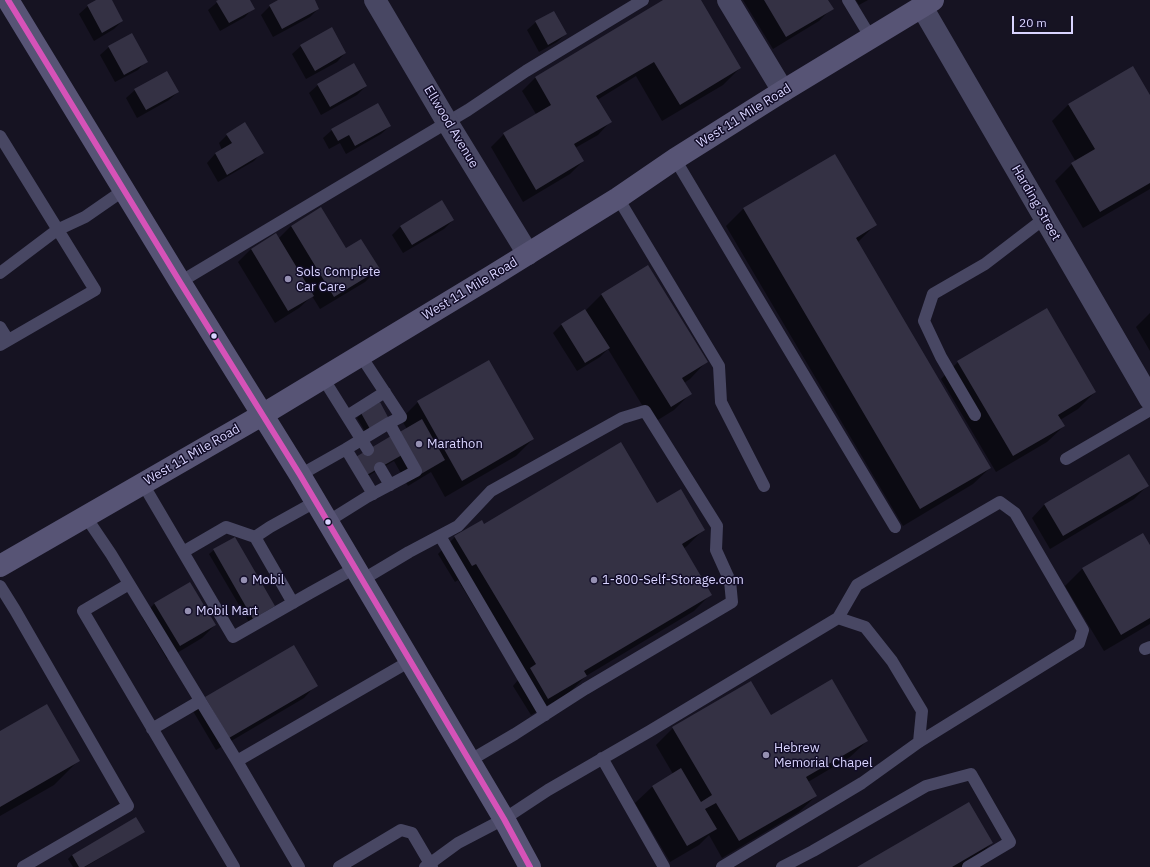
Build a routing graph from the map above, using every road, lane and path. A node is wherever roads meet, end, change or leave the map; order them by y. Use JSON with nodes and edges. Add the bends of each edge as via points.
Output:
{"nodes":[{"id":1,"x":8,"y":0,"type":"edge"},
{"id":2,"x":375,"y":0,"type":"edge"},
{"id":3,"x":643,"y":0,"type":"edge"},
{"id":4,"x":728,"y":0,"type":"edge"},
{"id":5,"x":848,"y":0,"type":"edge"},
{"id":6,"x":928,"y":3,"type":"edge"},
{"id":7,"x":872,"y":38,"type":"junction"},
{"id":8,"x":783,"y":91,"type":"junction"},
{"id":9,"x":447,"y":122,"type":"junction"},
{"id":10,"x":0,"y":136,"type":"edge"},
{"id":11,"x":676,"y":159,"type":"junction"},
{"id":12,"x":124,"y":190,"type":"junction"},
{"id":13,"x":618,"y":198,"type":"junction"},
{"id":14,"x":1045,"y":218,"type":"junction"},
{"id":15,"x":57,"y":230,"type":"junction"},
{"id":16,"x":528,"y":254,"type":"junction"},
{"id":17,"x":0,"y":273,"type":"edge"},
{"id":18,"x":180,"y":282,"type":"junction"},
{"id":19,"x":0,"y":327,"type":"edge"},
{"id":20,"x":4,"y":342,"type":"edge"},
{"id":21,"x":360,"y":356,"type":"junction"},
{"id":22,"x":323,"y":378,"type":"junction"},
{"id":23,"x":385,"y":392,"type":"junction"},
{"id":24,"x":1149,"y":397,"type":"edge"},
{"id":25,"x":262,"y":415,"type":"junction"},
{"id":26,"x":975,"y":415,"type":"dead end"},
{"id":27,"x":347,"y":416,"type":"junction"},
{"id":28,"x":389,"y":423,"type":"junction"},
{"id":29,"x":365,"y":444,"type":"junction"},
{"id":30,"x":346,"y":449,"type":"junction"},
{"id":31,"x":1066,"y":459,"type":"dead end"},
{"id":32,"x":380,"y":468,"type":"dead end"},
{"id":33,"x":300,"y":475,"type":"junction"},
{"id":34,"x":143,"y":484,"type":"junction"},
{"id":35,"x":390,"y":485,"type":"junction"},
{"id":36,"x":764,"y":486,"type":"dead end"},
{"id":37,"x":373,"y":494,"type":"junction"},
{"id":38,"x":315,"y":502,"type":"junction"},
{"id":39,"x":86,"y":517,"type":"junction"},
{"id":40,"x":327,"y":522,"type":"junction"},
{"id":41,"x":895,"y":527,"type":"dead end"},
{"id":42,"x":440,"y":536,"type":"junction"},
{"id":43,"x":255,"y":537,"type":"junction"},
{"id":44,"x":183,"y":552,"type":"junction"},
{"id":45,"x":0,"y":566,"type":"edge"},
{"id":46,"x":358,"y":574,"type":"junction"},
{"id":47,"x":129,"y":584,"type":"junction"},
{"id":48,"x":0,"y":586,"type":"edge"},
{"id":49,"x":293,"y":603,"type":"junction"},
{"id":50,"x":838,"y":618,"type":"junction"},
{"id":51,"x":410,"y":661,"type":"junction"},
{"id":52,"x":200,"y":701,"type":"junction"},
{"id":53,"x":545,"y":715,"type":"junction"},
{"id":54,"x":152,"y":729,"type":"junction"},
{"id":55,"x":919,"y":742,"type":"junction"},
{"id":56,"x":602,"y":758,"type":"junction"},
{"id":57,"x":237,"y":761,"type":"junction"},
{"id":58,"x":469,"y":761,"type":"junction"},
{"id":59,"x":504,"y":819,"type":"junction"},
{"id":60,"x":429,"y":866,"type":"edge"},
{"id":61,"x":23,"y":867,"type":"edge"},
{"id":62,"x":234,"y":867,"type":"edge"},
{"id":63,"x":299,"y":867,"type":"edge"},
{"id":64,"x":339,"y":867,"type":"edge"},
{"id":65,"x":530,"y":867,"type":"edge"},
{"id":66,"x":664,"y":867,"type":"edge"},
{"id":67,"x":722,"y":867,"type":"edge"},
{"id":68,"x":782,"y":867,"type":"edge"},
{"id":69,"x":968,"y":867,"type":"edge"}],
"edges":[{"from":1,"to":12,"type":"main road"},
{"from":2,"to":9,"type":"street","name":"Ellwood Avenue"},
{"from":3,"to":9,"type":"lane"},
{"from":4,"to":8,"type":"street"},
{"from":5,"to":7,"type":"lane"},
{"from":6,"to":7,"type":"main road","name":"West 11 Mile Road"},
{"from":6,"to":14,"type":"street","name":"Harding Street"},
{"from":7,"to":8,"type":"main road","name":"West 11 Mile Road"},
{"from":8,"to":11,"type":"main road","name":"West 11 Mile Road"},
{"from":9,"to":16,"type":"street","name":"Ellwood Avenue"},
{"from":9,"to":18,"type":"lane"},
{"from":10,"to":15,"type":"lane"},
{"from":11,"to":13,"type":"main road","name":"West 11 Mile Road"},
{"from":11,"to":41,"type":"lane"},
{"from":12,"to":15,"type":"lane","via":[[85,217]]},
{"from":12,"to":18,"type":"main road"},
{"from":13,"to":16,"type":"main road","name":"West 11 Mile Road"},
{"from":13,"to":36,"type":"lane","via":[[719,366],[721,402]]},
{"from":14,"to":24,"type":"street","name":"Harding Street"},
{"from":14,"to":26,"type":"lane","via":[[985,264],[933,294],[924,321],[941,358]]},
{"from":15,"to":17,"type":"lane"},
{"from":15,"to":20,"type":"lane","via":[[95,290]]},
{"from":16,"to":21,"type":"main road","name":"West 11 Mile Road"},
{"from":18,"to":25,"type":"main road"},
{"from":19,"to":20,"type":"lane"},
{"from":21,"to":22,"type":"main road","name":"West 11 Mile Road"},
{"from":21,"to":23,"type":"lane"},
{"from":22,"to":25,"type":"main road","name":"West 11 Mile Road"},
{"from":22,"to":27,"type":"lane"},
{"from":23,"to":27,"type":"lane"},
{"from":23,"to":28,"type":"lane","via":[[401,416]]},
{"from":24,"to":31,"type":"lane"},
{"from":25,"to":33,"type":"main road"},
{"from":25,"to":34,"type":"main road","name":"West 11 Mile Road"},
{"from":27,"to":29,"type":"lane"},
{"from":28,"to":29,"type":"lane"},
{"from":28,"to":35,"type":"lane","via":[[416,471]]},
{"from":29,"to":30,"type":"lane"},
{"from":30,"to":33,"type":"lane"},
{"from":30,"to":37,"type":"lane"},
{"from":32,"to":35,"type":"lane"},
{"from":33,"to":38,"type":"main road"},
{"from":34,"to":39,"type":"main road","name":"West 11 Mile Road"},
{"from":34,"to":44,"type":"lane"},
{"from":35,"to":37,"type":"lane"},
{"from":37,"to":40,"type":"lane"},
{"from":38,"to":40,"type":"main road"},
{"from":38,"to":43,"type":"lane"},
{"from":39,"to":45,"type":"main road","name":"West 11 Mile Road"},
{"from":39,"to":47,"type":"lane"},
{"from":40,"to":46,"type":"main road"},
{"from":42,"to":46,"type":"lane"},
{"from":42,"to":53,"type":"lane"},
{"from":42,"to":53,"type":"lane","via":[[458,526],[491,491],[622,418],[645,411],[717,526],[716,550],[730,581],[732,602]]},
{"from":43,"to":44,"type":"lane","via":[[226,527]]},
{"from":43,"to":49,"type":"lane"},
{"from":44,"to":49,"type":"lane","via":[[233,637]]},
{"from":46,"to":49,"type":"lane"},
{"from":46,"to":51,"type":"main road"},
{"from":47,"to":52,"type":"lane"},
{"from":47,"to":54,"type":"lane","via":[[83,611]]},
{"from":48,"to":61,"type":"lane","via":[[128,806]]},
{"from":50,"to":55,"type":"lane","via":[[865,627],[892,661],[922,711]]},
{"from":50,"to":55,"type":"lane","via":[[857,586],[1000,502],[1015,513],[1083,630],[1078,643]]},
{"from":50,"to":56,"type":"lane"},
{"from":51,"to":57,"type":"lane"},
{"from":51,"to":58,"type":"main road"},
{"from":52,"to":54,"type":"lane"},
{"from":52,"to":57,"type":"lane"},
{"from":53,"to":58,"type":"lane"},
{"from":54,"to":62,"type":"lane"},
{"from":55,"to":67,"type":"lane","via":[[862,782]]},
{"from":56,"to":59,"type":"lane"},
{"from":56,"to":66,"type":"lane"},
{"from":57,"to":63,"type":"lane"},
{"from":58,"to":59,"type":"main road"},
{"from":59,"to":60,"type":"lane","via":[[458,844]]},
{"from":59,"to":65,"type":"main road"},
{"from":60,"to":64,"type":"lane","via":[[412,833],[401,830]]},
{"from":68,"to":69,"type":"lane","via":[[926,786],[971,774],[1010,842]]}]}
